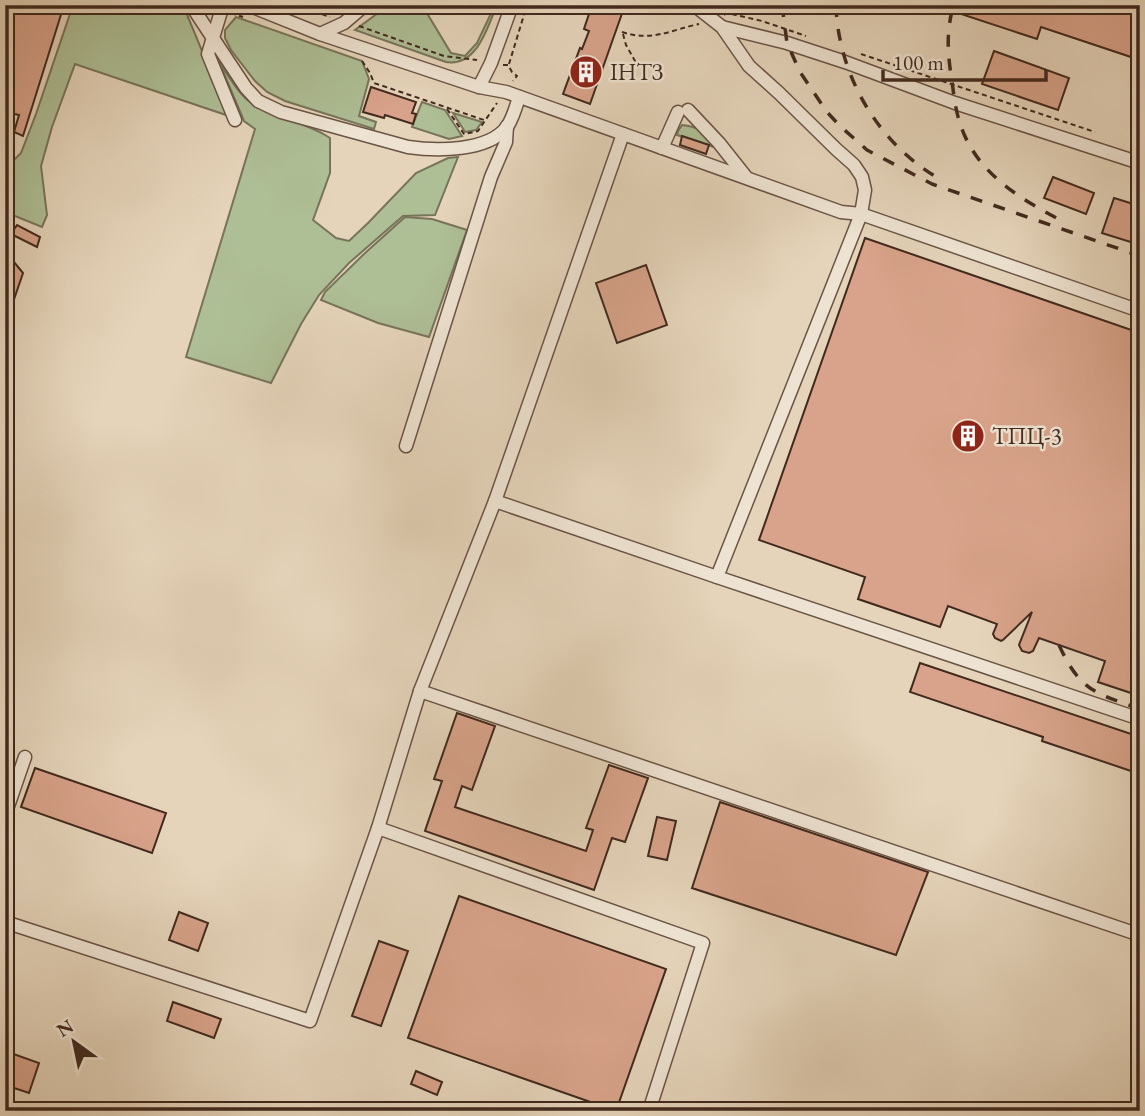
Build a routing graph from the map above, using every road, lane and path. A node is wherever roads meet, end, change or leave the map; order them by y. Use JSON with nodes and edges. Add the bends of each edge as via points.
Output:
{"nodes":[{"id":1,"x":191,"y":5,"type":"edge"},
{"id":2,"x":223,"y":5,"type":"edge"},
{"id":3,"x":248,"y":5,"type":"edge"},
{"id":4,"x":298,"y":5,"type":"edge"},
{"id":5,"x":365,"y":5,"type":"edge"},
{"id":6,"x":512,"y":5,"type":"edge"},
{"id":7,"x":527,"y":5,"type":"edge"},
{"id":8,"x":694,"y":5,"type":"edge"},
{"id":9,"x":344,"y":23,"type":"junction"},
{"id":10,"x":717,"y":23,"type":"junction"},
{"id":11,"x":320,"y":34,"type":"junction"},
{"id":12,"x":807,"y":36,"type":"dead end"},
{"id":13,"x":213,"y":39,"type":"junction"},
{"id":14,"x":852,"y":51,"type":"dead end"},
{"id":15,"x":360,"y":58,"type":"dead end"},
{"id":16,"x":491,"y":63,"type":"junction"},
{"id":17,"x":508,"y":65,"type":"junction"},
{"id":18,"x":639,"y":68,"type":"dead end"},
{"id":19,"x":517,"y":76,"type":"dead end"},
{"id":20,"x":479,"y":87,"type":"junction"},
{"id":21,"x":519,"y":97,"type":"junction"},
{"id":22,"x":500,"y":100,"type":"dead end"},
{"id":23,"x":447,"y":109,"type":"junction"},
{"id":24,"x":235,"y":120,"type":"dead end"},
{"id":25,"x":485,"y":121,"type":"junction"},
{"id":26,"x":508,"y":126,"type":"junction"},
{"id":27,"x":1095,"y":132,"type":"dead end"},
{"id":28,"x":623,"y":134,"type":"junction"},
{"id":29,"x":662,"y":148,"type":"junction"},
{"id":30,"x":1140,"y":163,"type":"edge"},
{"id":31,"x":746,"y":177,"type":"junction"},
{"id":32,"x":860,"y":214,"type":"junction"},
{"id":33,"x":1140,"y":311,"type":"edge"},
{"id":34,"x":407,"y":446,"type":"dead end"},
{"id":35,"x":495,"y":501,"type":"junction"},
{"id":36,"x":717,"y":577,"type":"junction"},
{"id":37,"x":420,"y":691,"type":"junction"},
{"id":38,"x":1140,"y":719,"type":"edge"},
{"id":39,"x":25,"y":757,"type":"dead end"},
{"id":40,"x":5,"y":815,"type":"edge"},
{"id":41,"x":378,"y":828,"type":"junction"},
{"id":42,"x":5,"y":922,"type":"edge"},
{"id":43,"x":1140,"y":935,"type":"edge"},
{"id":44,"x":649,"y":1111,"type":"edge"}],
"edges":[{"from":1,"to":13,"type":"street"},
{"from":2,"to":13,"type":"street"},
{"from":3,"to":11,"type":"street"},
{"from":4,"to":9,"type":"path"},
{"from":5,"to":9,"type":"street"},
{"from":6,"to":16,"type":"street"},
{"from":7,"to":17,"type":"path"},
{"from":8,"to":10,"type":"street"},
{"from":9,"to":11,"type":"street"},
{"from":9,"to":16,"type":"path","via":[[444,56]]},
{"from":10,"to":12,"type":"path","via":[[727,13]]},
{"from":10,"to":18,"type":"path","via":[[650,36],[622,32]]},
{"from":10,"to":30,"type":"street"},
{"from":10,"to":32,"type":"street","via":[[749,66],[855,165],[865,190]]},
{"from":11,"to":20,"type":"street"},
{"from":13,"to":24,"type":"street","via":[[208,54]]},
{"from":13,"to":26,"type":"street","via":[[258,101],[281,112],[427,150],[486,142]]},
{"from":14,"to":27,"type":"path"},
{"from":15,"to":23,"type":"path","via":[[374,83]]},
{"from":16,"to":17,"type":"path"},
{"from":16,"to":20,"type":"street"},
{"from":17,"to":19,"type":"path"},
{"from":20,"to":21,"type":"street"},
{"from":21,"to":26,"type":"street"},
{"from":21,"to":28,"type":"street"},
{"from":22,"to":25,"type":"path"},
{"from":23,"to":25,"type":"path"},
{"from":23,"to":25,"type":"path","via":[[464,134],[478,131]]},
{"from":26,"to":34,"type":"street"},
{"from":28,"to":29,"type":"street"},
{"from":28,"to":35,"type":"street"},
{"from":29,"to":31,"type":"street"},
{"from":29,"to":31,"type":"street","via":[[683,111],[719,143]]},
{"from":31,"to":32,"type":"street","via":[[841,212]]},
{"from":32,"to":33,"type":"street"},
{"from":32,"to":36,"type":"street"},
{"from":35,"to":36,"type":"street"},
{"from":35,"to":37,"type":"street"},
{"from":36,"to":38,"type":"street"},
{"from":37,"to":41,"type":"street"},
{"from":37,"to":43,"type":"street"},
{"from":39,"to":40,"type":"street"},
{"from":41,"to":42,"type":"street","via":[[310,1021]]},
{"from":41,"to":44,"type":"street","via":[[703,943]]}]}
